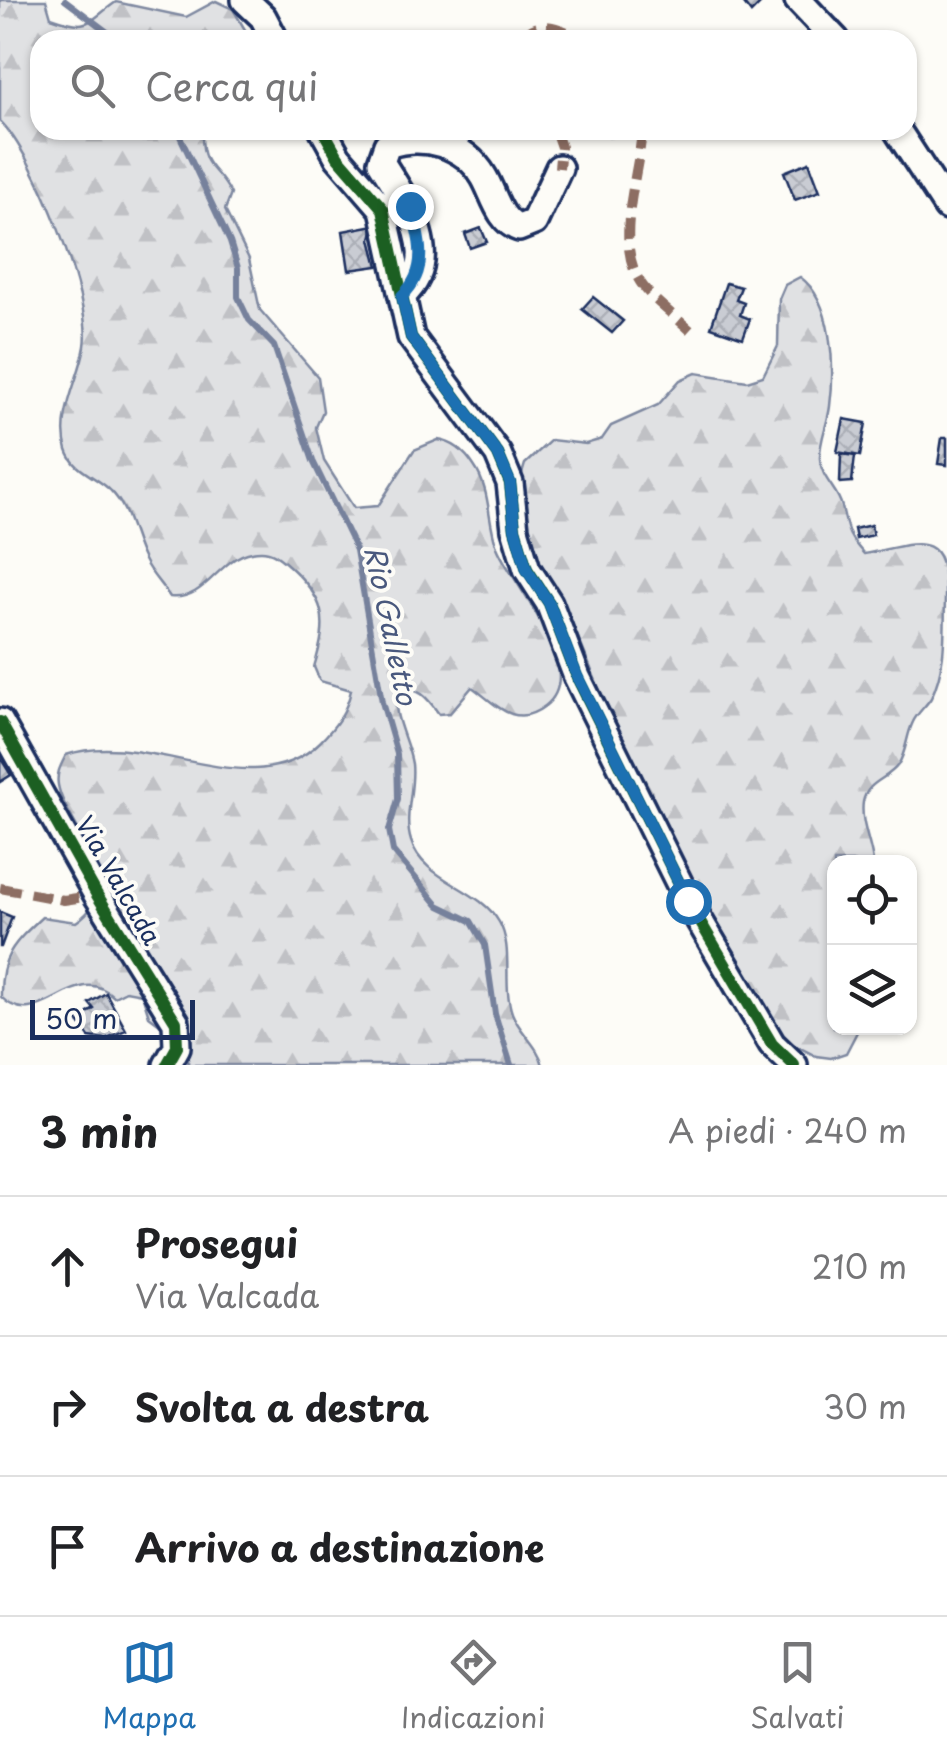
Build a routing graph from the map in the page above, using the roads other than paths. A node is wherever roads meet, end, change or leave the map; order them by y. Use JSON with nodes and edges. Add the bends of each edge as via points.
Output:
{"nodes":[{"id":1,"x":246,"y":0,"type":"edge"},
{"id":2,"x":798,"y":0,"type":"edge"},
{"id":3,"x":270,"y":30,"type":"edge"},
{"id":4,"x":826,"y":30,"type":"edge"},
{"id":5,"x":329,"y":140,"type":"edge"},
{"id":6,"x":403,"y":140,"type":"edge"},
{"id":7,"x":411,"y":140,"type":"edge"},
{"id":8,"x":903,"y":140,"type":"edge"},
{"id":9,"x":558,"y":168,"type":"dead end"},
{"id":10,"x":947,"y":207,"type":"edge"},
{"id":11,"x":402,"y":296,"type":"junction"},
{"id":12,"x":0,"y":722,"type":"edge"},
{"id":13,"x":168,"y":1065,"type":"edge"},
{"id":14,"x":794,"y":1065,"type":"edge"}],
"edges":[{"from":1,"to":3,"type":"street"},
{"from":2,"to":4,"type":"street"},
{"from":5,"to":11,"type":"street","via":[[383,209]]},
{"from":6,"to":11,"type":"street","via":[[387,146],[381,162],[410,206],[421,256],[417,282]]},
{"from":7,"to":9,"type":"street","via":[[458,149],[518,228],[534,222]]},
{"from":8,"to":10,"type":"street"},
{"from":11,"to":14,"type":"street","via":[[411,337],[498,454],[527,570],[549,603],[577,676],[688,901],[772,1044]]},
{"from":12,"to":13,"type":"street","name":"Via Valcada","via":[[176,1022],[178,1047]]}]}
